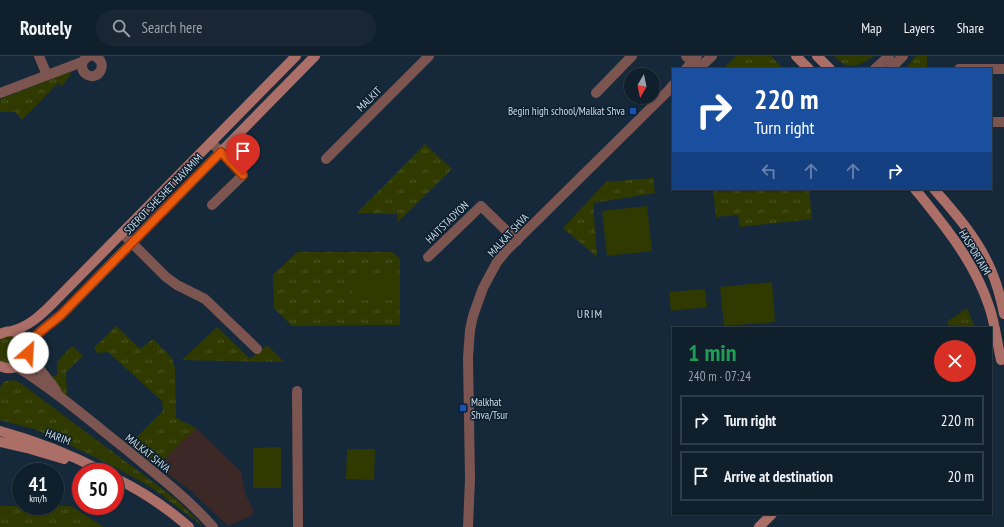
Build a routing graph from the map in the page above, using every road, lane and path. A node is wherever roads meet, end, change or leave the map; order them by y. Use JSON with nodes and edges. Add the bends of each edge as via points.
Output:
{"nodes":[{"id":1,"x":39,"y":56,"type":"edge"},
{"id":2,"x":94,"y":56,"type":"edge"},
{"id":3,"x":296,"y":56,"type":"edge"},
{"id":4,"x":315,"y":56,"type":"edge"},
{"id":5,"x":429,"y":56,"type":"edge"},
{"id":6,"x":632,"y":56,"type":"edge"},
{"id":7,"x":712,"y":56,"type":"edge"},
{"id":8,"x":796,"y":56,"type":"edge"},
{"id":9,"x":817,"y":56,"type":"edge"},
{"id":10,"x":889,"y":56,"type":"edge"},
{"id":11,"x":903,"y":56,"type":"edge"},
{"id":12,"x":86,"y":59,"type":"edge"},
{"id":13,"x":693,"y":63,"type":"edge"},
{"id":14,"x":808,"y":68,"type":"edge"},
{"id":15,"x":829,"y":68,"type":"edge"},
{"id":16,"x":876,"y":68,"type":"edge"},
{"id":17,"x":891,"y":68,"type":"edge"},
{"id":18,"x":992,"y":69,"type":"edge"},
{"id":19,"x":1004,"y":69,"type":"edge"},
{"id":20,"x":47,"y":75,"type":"junction"},
{"id":21,"x":671,"y":88,"type":"edge"},
{"id":22,"x":0,"y":93,"type":"edge"},
{"id":23,"x":596,"y":93,"type":"dead end"},
{"id":24,"x":992,"y":122,"type":"edge"},
{"id":25,"x":1004,"y":122,"type":"edge"},
{"id":26,"x":211,"y":142,"type":"junction"},
{"id":27,"x":221,"y":152,"type":"junction"},
{"id":28,"x":326,"y":159,"type":"dead end"},
{"id":29,"x":916,"y":190,"type":"edge"},
{"id":30,"x":935,"y":190,"type":"edge"},
{"id":31,"x":212,"y":205,"type":"dead end"},
{"id":32,"x":122,"y":233,"type":"junction"},
{"id":33,"x":517,"y":241,"type":"junction"},
{"id":34,"x":132,"y":243,"type":"junction"},
{"id":35,"x":428,"y":257,"type":"dead end"},
{"id":36,"x":1004,"y":314,"type":"edge"},
{"id":37,"x":3,"y":333,"type":"edge"},
{"id":38,"x":257,"y":349,"type":"dead end"},
{"id":39,"x":28,"y":352,"type":"junction"},
{"id":40,"x":1002,"y":359,"type":"edge"},
{"id":41,"x":992,"y":364,"type":"edge"},
{"id":42,"x":9,"y":367,"type":"edge"},
{"id":43,"x":0,"y":375,"type":"edge"},
{"id":44,"x":297,"y":392,"type":"dead end"},
{"id":45,"x":66,"y":400,"type":"junction"},
{"id":46,"x":0,"y":431,"type":"edge"},
{"id":47,"x":0,"y":442,"type":"edge"},
{"id":48,"x":76,"y":463,"type":"edge"},
{"id":49,"x":86,"y":463,"type":"edge"},
{"id":50,"x":124,"y":483,"type":"edge"},
{"id":51,"x":771,"y":515,"type":"edge"},
{"id":52,"x":189,"y":527,"type":"edge"},
{"id":53,"x":213,"y":527,"type":"edge"},
{"id":54,"x":298,"y":527,"type":"edge"},
{"id":55,"x":467,"y":527,"type":"edge"},
{"id":56,"x":758,"y":527,"type":"edge"}],
"edges":[{"from":1,"to":20,"type":"street"},
{"from":2,"to":12,"type":"street","via":[[102,63],[98,74],[92,76],[84,72],[82,68]]},
{"from":3,"to":26,"type":"main road","name":"SDEROT SHESHET HAYAMIM"},
{"from":4,"to":27,"type":"main road","name":"SDEROT SHESHET HAYAMIM"},
{"from":5,"to":28,"type":"street","name":"MALKIT"},
{"from":6,"to":23,"type":"street"},
{"from":7,"to":13,"type":"street"},
{"from":8,"to":14,"type":"main road"},
{"from":9,"to":15,"type":"main road"},
{"from":10,"to":16,"type":"street"},
{"from":11,"to":17,"type":"street"},
{"from":12,"to":20,"type":"street"},
{"from":18,"to":19,"type":"street"},
{"from":20,"to":22,"type":"street"},
{"from":21,"to":33,"type":"street","name":"MALKAT SHVA"},
{"from":24,"to":25,"type":"street"},
{"from":26,"to":27,"type":"street"},
{"from":26,"to":32,"type":"main road","name":"SDEROT SHESHET HAYAMIM"},
{"from":27,"to":31,"type":"street","via":[[243,175]]},
{"from":27,"to":34,"type":"main road","name":"SDEROT SHESHET HAYAMIM"},
{"from":29,"to":40,"type":"main road","name":"HASPORTAIM","via":[[953,237],[975,272],[990,307]]},
{"from":30,"to":36,"type":"main road","name":"HASPORTAIM","via":[[965,226],[983,254],[995,281]]},
{"from":32,"to":34,"type":"street"},
{"from":32,"to":37,"type":"main road","name":"SDEROT SHESHET HAYAMIM","via":[[43,313],[23,327]]},
{"from":33,"to":35,"type":"street","name":"HAITSTADYON","via":[[481,206]]},
{"from":33,"to":55,"type":"street","name":"MALKAT SHVA","via":[[489,275],[477,302],[470,330],[470,479]]},
{"from":34,"to":38,"type":"street","via":[[166,277],[210,303]]},
{"from":34,"to":39,"type":"main road","name":"SDEROT SHESHET HAYAMIM","via":[[57,319],[35,337]]},
{"from":37,"to":39,"type":"main road","via":[[16,333],[22,336],[27,342]]},
{"from":39,"to":42,"type":"main road","name":"SDEROT SHESHET HAYAMIM","via":[[24,363]]},
{"from":39,"to":45,"type":"street","name":"MALKAT SHVA"},
{"from":40,"to":41,"type":"main road"},
{"from":42,"to":43,"type":"main road"},
{"from":42,"to":45,"type":"street","name":"MALKAT SHVA"},
{"from":44,"to":54,"type":"street"},
{"from":45,"to":53,"type":"street","name":"MALKAT SHVA","via":[[173,488]]},
{"from":46,"to":49,"type":"main road","name":"HARIM","via":[[50,447]]},
{"from":47,"to":48,"type":"main road","name":"HARIM","via":[[44,452]]},
{"from":50,"to":52,"type":"main road","via":[[158,502]]},
{"from":51,"to":56,"type":"main road"}]}
